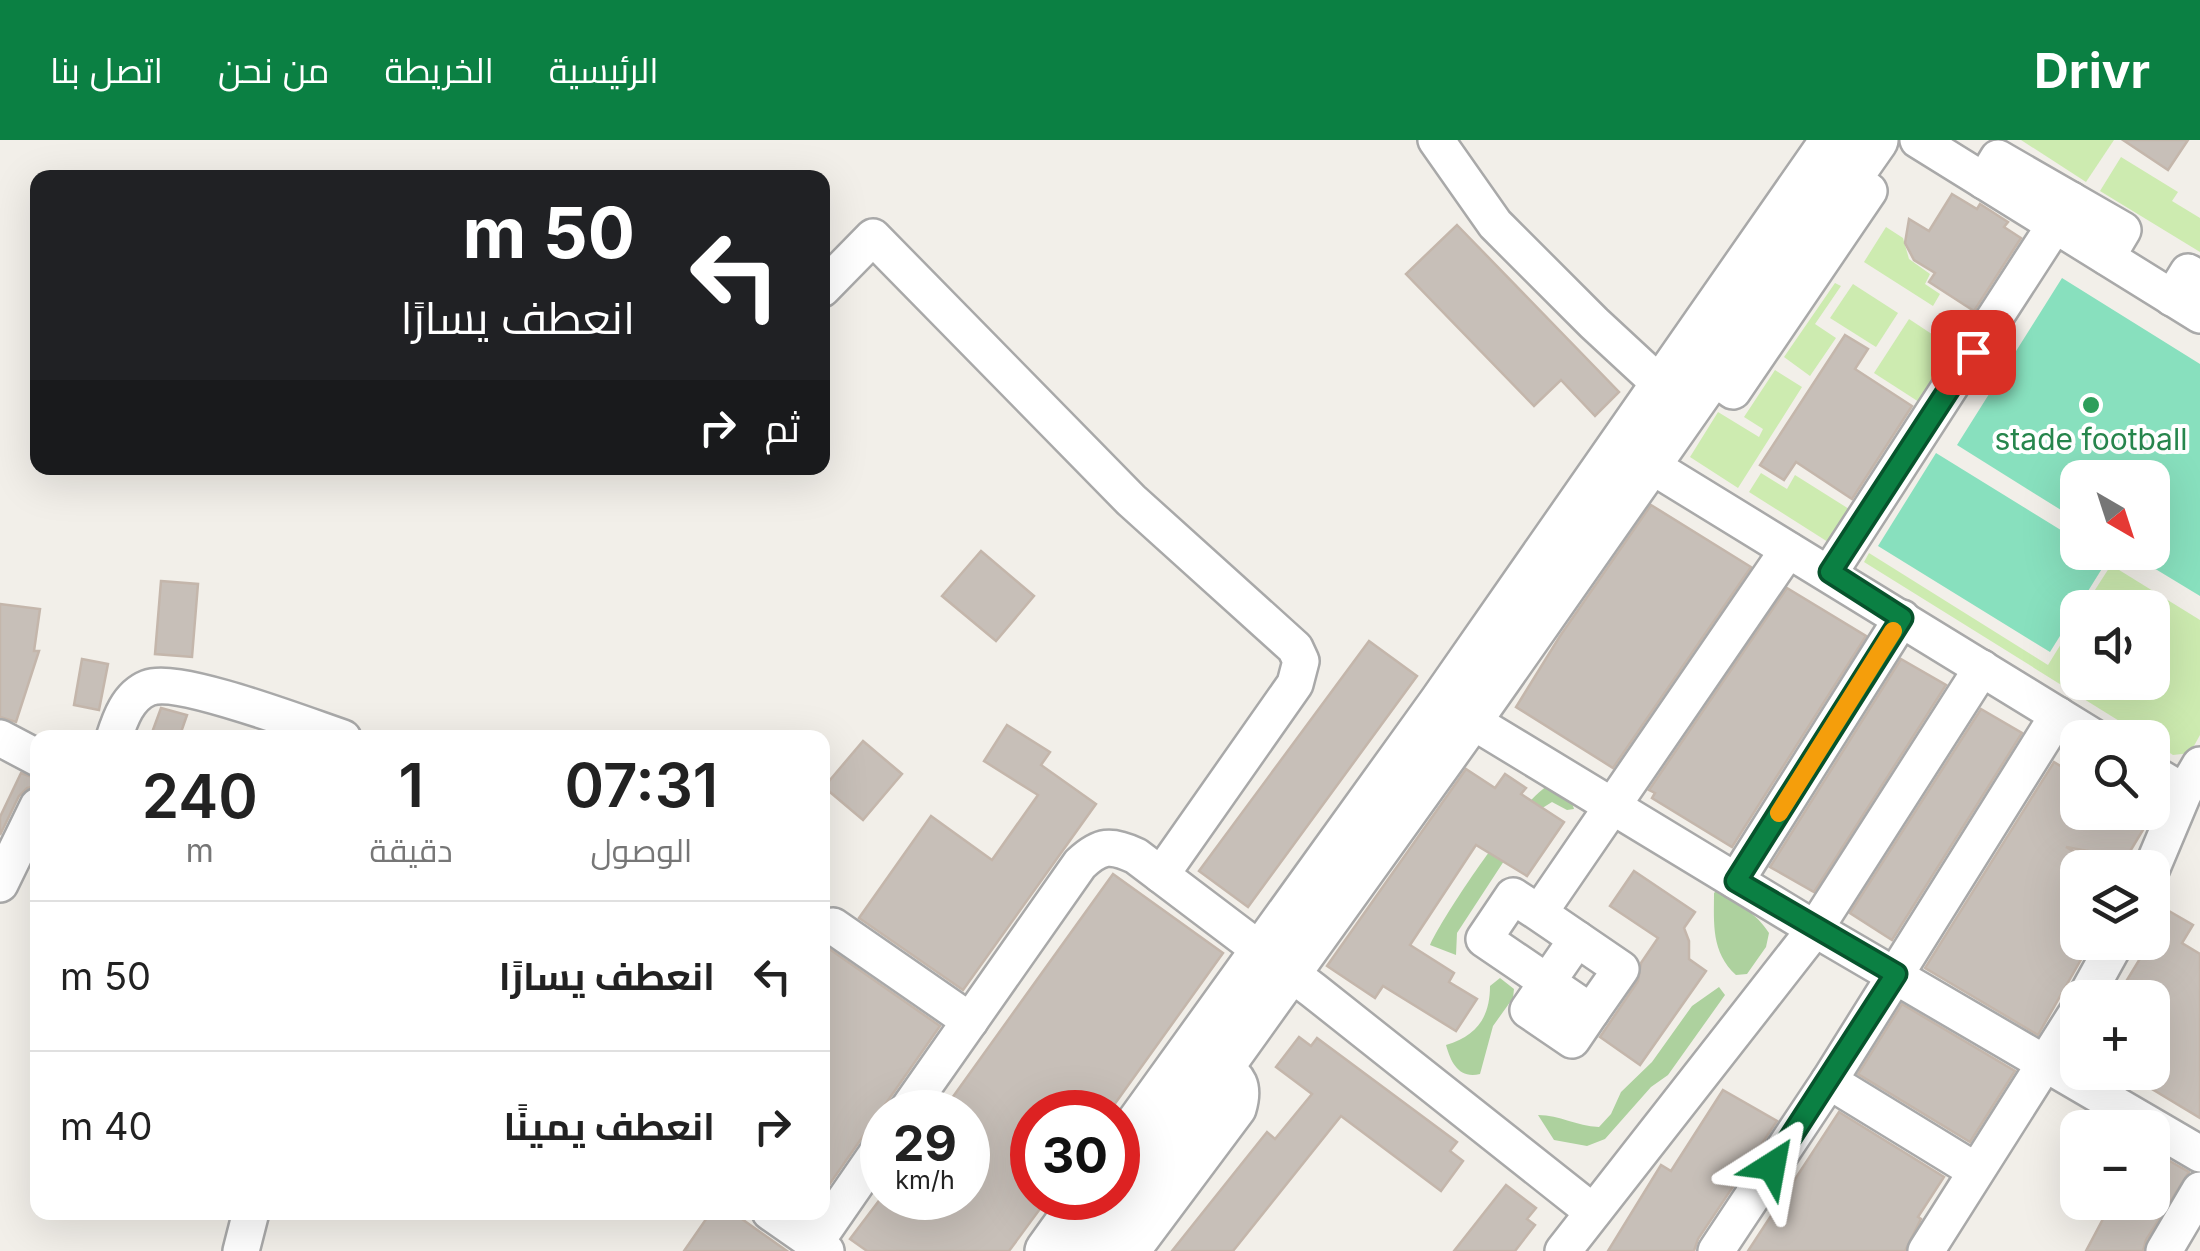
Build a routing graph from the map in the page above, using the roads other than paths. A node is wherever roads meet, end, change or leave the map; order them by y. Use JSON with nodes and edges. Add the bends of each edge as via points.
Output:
{"nodes":[{"id":1,"x":1436,"y":140,"type":"edge"},
{"id":2,"x":1875,"y":140,"type":"edge"},
{"id":3,"x":1918,"y":140,"type":"edge"},
{"id":4,"x":1841,"y":159,"type":"edge"},
{"id":5,"x":2063,"y":213,"type":"junction"},
{"id":6,"x":830,"y":281,"type":"edge"},
{"id":7,"x":2191,"y":297,"type":"edge"},
{"id":8,"x":1662,"y":386,"type":"junction"},
{"id":9,"x":1634,"y":455,"type":"junction"},
{"id":10,"x":1788,"y":550,"type":"junction"},
{"id":11,"x":1830,"y":572,"type":"junction"},
{"id":12,"x":1902,"y":618,"type":"junction"},
{"id":13,"x":1982,"y":668,"type":"junction"},
{"id":14,"x":1456,"y":711,"type":"junction"},
{"id":15,"x":2058,"y":715,"type":"junction"},
{"id":16,"x":2066,"y":720,"type":"edge"},
{"id":17,"x":118,"y":730,"type":"edge"},
{"id":18,"x":318,"y":730,"type":"edge"},
{"id":19,"x":0,"y":738,"type":"edge"},
{"id":20,"x":30,"y":754,"type":"edge"},
{"id":21,"x":2192,"y":779,"type":"edge"},
{"id":22,"x":1613,"y":805,"type":"junction"},
{"id":23,"x":30,"y":822,"type":"edge"},
{"id":24,"x":2160,"y":850,"type":"edge"},
{"id":25,"x":1161,"y":875,"type":"junction"},
{"id":26,"x":1736,"y":881,"type":"junction"},
{"id":27,"x":0,"y":884,"type":"edge"},
{"id":28,"x":1539,"y":913,"type":"junction"},
{"id":29,"x":830,"y":927,"type":"edge"},
{"id":30,"x":1815,"y":929,"type":"junction"},
{"id":31,"x":1577,"y":940,"type":"junction"},
{"id":32,"x":1275,"y":962,"type":"junction"},
{"id":33,"x":1896,"y":974,"type":"junction"},
{"id":34,"x":1548,"y":982,"type":"junction"},
{"id":35,"x":970,"y":1021,"type":"junction"},
{"id":36,"x":2060,"y":1039,"type":"edge"},
{"id":37,"x":2045,"y":1062,"type":"junction"},
{"id":38,"x":1220,"y":1065,"type":"junction"},
{"id":39,"x":1829,"y":1081,"type":"junction"},
{"id":40,"x":921,"y":1090,"type":"edge"},
{"id":41,"x":1140,"y":1126,"type":"edge"},
{"id":42,"x":2200,"y":1154,"type":"edge"},
{"id":43,"x":1976,"y":1171,"type":"junction"},
{"id":44,"x":860,"y":1182,"type":"edge"},
{"id":45,"x":2200,"y":1190,"type":"edge"},
{"id":46,"x":1593,"y":1212,"type":"junction"},
{"id":47,"x":249,"y":1220,"type":"edge"},
{"id":48,"x":781,"y":1220,"type":"edge"},
{"id":49,"x":1070,"y":1220,"type":"edge"},
{"id":50,"x":820,"y":1247,"type":"edge"},
{"id":51,"x":1566,"y":1250,"type":"edge"},
{"id":52,"x":241,"y":1251,"type":"edge"},
{"id":53,"x":1048,"y":1251,"type":"edge"},
{"id":54,"x":1088,"y":1251,"type":"edge"},
{"id":55,"x":1132,"y":1251,"type":"edge"},
{"id":56,"x":1716,"y":1251,"type":"edge"},
{"id":57,"x":1926,"y":1251,"type":"edge"},
{"id":58,"x":2164,"y":1251,"type":"edge"}],
"edges":[{"from":1,"to":8,"type":"street","via":[[1495,224]]},
{"from":2,"to":4,"type":"street"},
{"from":3,"to":5,"type":"street","via":[[1984,181],[1998,158]]},
{"from":4,"to":8,"type":"street"},
{"from":4,"to":9,"type":"street","via":[[1710,376]]},
{"from":5,"to":7,"type":"street","via":[[2123,230],[2106,257]]},
{"from":5,"to":11,"type":"street"},
{"from":6,"to":25,"type":"street","via":[[872,236],[1131,500],[1295,648],[1300,661],[1294,684]]},
{"from":8,"to":9,"type":"street"},
{"from":9,"to":10,"type":"street"},
{"from":9,"to":14,"type":"street"},
{"from":10,"to":11,"type":"street"},
{"from":10,"to":22,"type":"street"},
{"from":11,"to":12,"type":"street"},
{"from":12,"to":13,"type":"street"},
{"from":12,"to":26,"type":"street"},
{"from":13,"to":15,"type":"street"},
{"from":13,"to":30,"type":"street"},
{"from":14,"to":22,"type":"street"},
{"from":14,"to":32,"type":"street"},
{"from":15,"to":16,"type":"street"},
{"from":15,"to":33,"type":"street"},
{"from":17,"to":18,"type":"street","via":[[132,698],[164,686]]},
{"from":19,"to":20,"type":"street"},
{"from":21,"to":24,"type":"street"},
{"from":22,"to":26,"type":"street"},
{"from":22,"to":28,"type":"street"},
{"from":23,"to":27,"type":"street"},
{"from":25,"to":32,"type":"street"},
{"from":25,"to":35,"type":"street","via":[[1116,846],[1096,848]]},
{"from":26,"to":30,"type":"street"},
{"from":28,"to":31,"type":"street"},
{"from":28,"to":34,"type":"street","via":[[1514,896],[1484,939]]},
{"from":29,"to":35,"type":"street"},
{"from":30,"to":33,"type":"street"},
{"from":30,"to":46,"type":"street"},
{"from":31,"to":34,"type":"street"},
{"from":31,"to":34,"type":"street","via":[[1620,969],[1591,1012]]},
{"from":32,"to":38,"type":"street"},
{"from":32,"to":41,"type":"street"},
{"from":32,"to":46,"type":"street"},
{"from":33,"to":37,"type":"street"},
{"from":33,"to":39,"type":"street"},
{"from":35,"to":40,"type":"street"},
{"from":36,"to":37,"type":"street"},
{"from":37,"to":42,"type":"street"},
{"from":37,"to":43,"type":"street"},
{"from":38,"to":54,"type":"street"},
{"from":38,"to":55,"type":"street","via":[[1241,1085],[1238,1109]]},
{"from":39,"to":43,"type":"street"},
{"from":39,"to":56,"type":"street"},
{"from":43,"to":57,"type":"street"},
{"from":44,"to":50,"type":"street"},
{"from":45,"to":58,"type":"street"},
{"from":46,"to":51,"type":"street"},
{"from":47,"to":52,"type":"street"},
{"from":48,"to":50,"type":"street"},
{"from":49,"to":53,"type":"street"}]}
